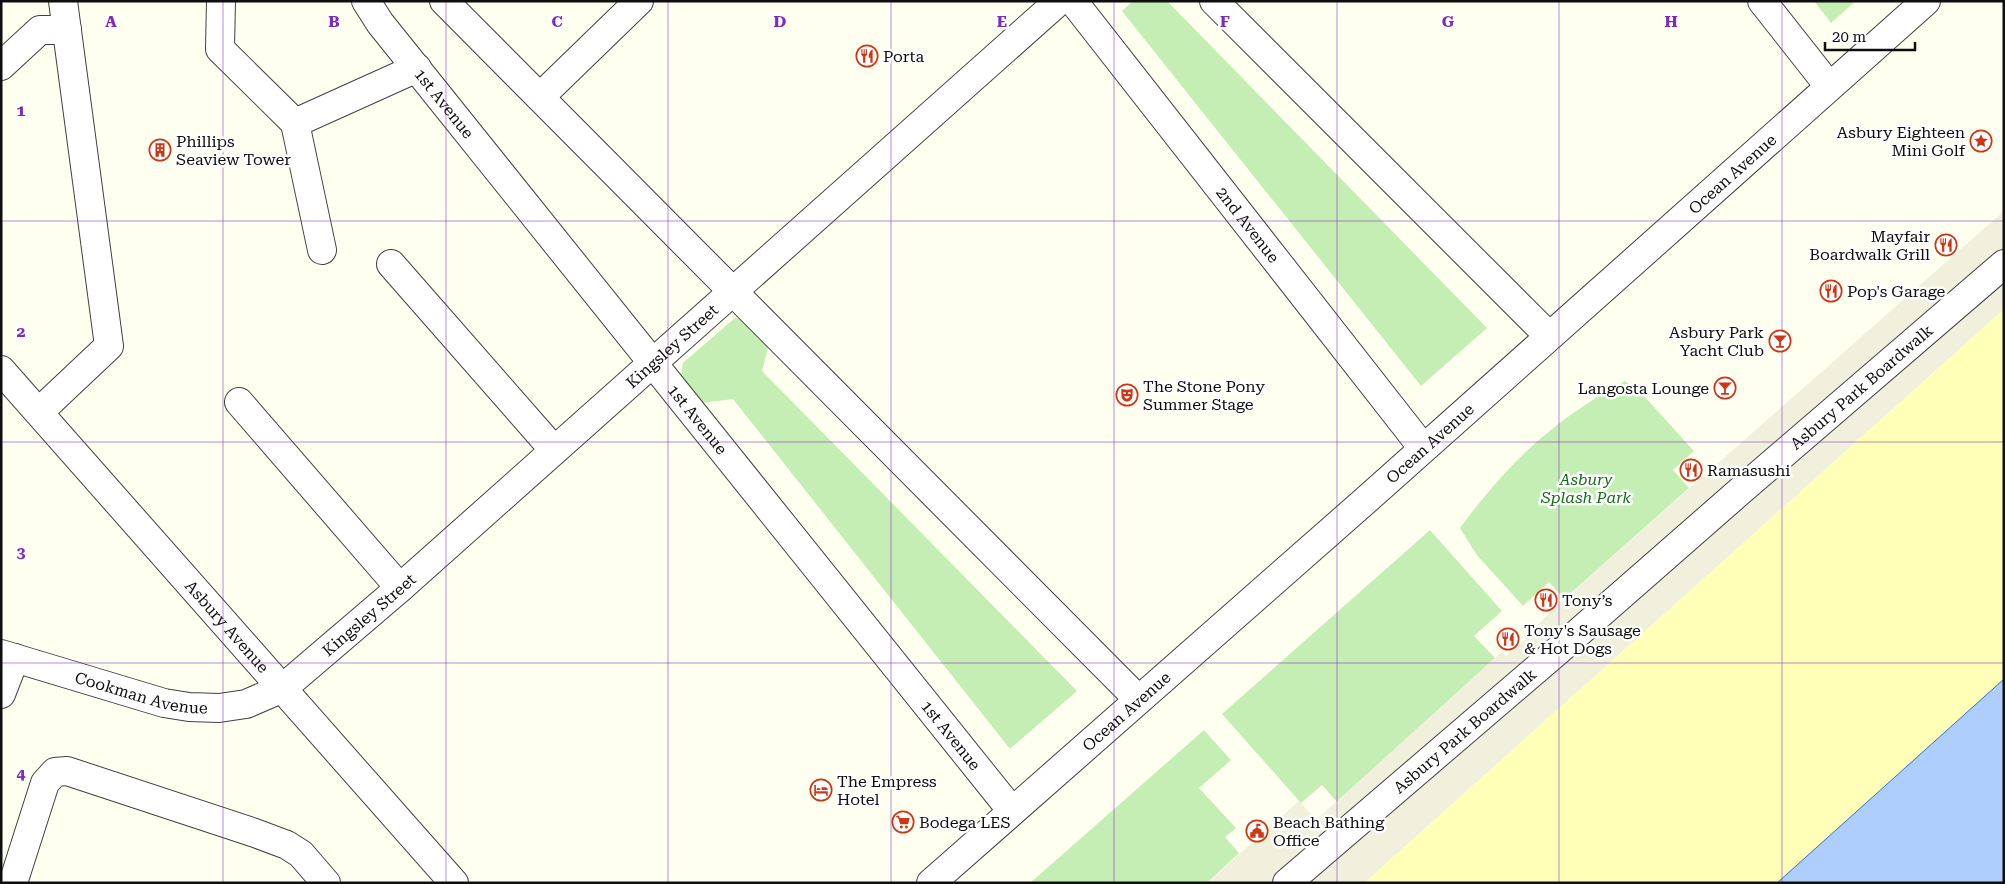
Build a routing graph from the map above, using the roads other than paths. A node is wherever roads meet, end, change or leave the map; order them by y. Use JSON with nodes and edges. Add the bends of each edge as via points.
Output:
{"nodes":[{"id":1,"x":63,"y":1,"type":"edge"},
{"id":2,"x":221,"y":1,"type":"edge"},
{"id":3,"x":366,"y":1,"type":"edge"},
{"id":4,"x":444,"y":1,"type":"edge"},
{"id":5,"x":640,"y":1,"type":"edge"},
{"id":6,"x":1059,"y":1,"type":"edge"},
{"id":7,"x":1073,"y":1,"type":"edge"},
{"id":8,"x":1214,"y":1,"type":"edge"},
{"id":9,"x":1762,"y":1,"type":"edge"},
{"id":10,"x":1926,"y":1,"type":"edge"},
{"id":11,"x":67,"y":30,"type":"junction"},
{"id":12,"x":1,"y":66,"type":"edge"},
{"id":13,"x":417,"y":68,"type":"junction"},
{"id":14,"x":1829,"y":86,"type":"junction"},
{"id":15,"x":540,"y":97,"type":"junction"},
{"id":16,"x":295,"y":123,"type":"junction"},
{"id":17,"x":322,"y":250,"type":"dead end"},
{"id":18,"x":391,"y":264,"type":"dead end"},
{"id":19,"x":2004,"y":264,"type":"edge"},
{"id":20,"x":732,"y":290,"type":"junction"},
{"id":21,"x":1549,"y":336,"type":"junction"},
{"id":22,"x":652,"y":363,"type":"junction"},
{"id":23,"x":1,"y":370,"type":"edge"},
{"id":24,"x":239,"y":402,"type":"dead end"},
{"id":25,"x":39,"y":412,"type":"junction"},
{"id":26,"x":1423,"y":448,"type":"junction"},
{"id":27,"x":554,"y":450,"type":"junction"},
{"id":28,"x":400,"y":588,"type":"junction"},
{"id":29,"x":8,"y":656,"type":"edge"},
{"id":30,"x":283,"y":688,"type":"junction"},
{"id":31,"x":1,"y":694,"type":"edge"},
{"id":32,"x":1138,"y":699,"type":"junction"},
{"id":33,"x":1012,"y":811,"type":"junction"},
{"id":34,"x":11,"y":853,"type":"edge"},
{"id":35,"x":13,"y":883,"type":"edge"},
{"id":36,"x":326,"y":883,"type":"edge"},
{"id":37,"x":454,"y":883,"type":"edge"},
{"id":38,"x":931,"y":883,"type":"edge"},
{"id":39,"x":1287,"y":883,"type":"edge"}],
"edges":[{"from":1,"to":11,"type":"street"},
{"from":2,"to":16,"type":"street","via":[[220,49]]},
{"from":3,"to":13,"type":"street","name":"1st Avenue"},
{"from":4,"to":15,"type":"street"},
{"from":5,"to":15,"type":"street"},
{"from":6,"to":20,"type":"street","name":"Kingsley Street"},
{"from":7,"to":26,"type":"street","name":"2nd Avenue"},
{"from":8,"to":21,"type":"street"},
{"from":9,"to":14,"type":"street"},
{"from":10,"to":14,"type":"street","name":"Ocean Avenue"},
{"from":11,"to":12,"type":"street","via":[[40,30]]},
{"from":11,"to":25,"type":"street","via":[[109,346]]},
{"from":13,"to":16,"type":"street"},
{"from":13,"to":22,"type":"street","name":"1st Avenue"},
{"from":14,"to":21,"type":"street","name":"Ocean Avenue"},
{"from":15,"to":20,"type":"street"},
{"from":16,"to":17,"type":"street"},
{"from":18,"to":27,"type":"street"},
{"from":19,"to":39,"type":"street","name":"Asbury Park Boardwalk"},
{"from":20,"to":22,"type":"street","name":"Kingsley Street"},
{"from":20,"to":32,"type":"street"},
{"from":21,"to":26,"type":"street","name":"Ocean Avenue"},
{"from":22,"to":27,"type":"street","name":"Kingsley Street"},
{"from":22,"to":33,"type":"street","name":"1st Avenue"},
{"from":23,"to":25,"type":"street","name":"Asbury Avenue"},
{"from":24,"to":28,"type":"street"},
{"from":25,"to":30,"type":"street","name":"Asbury Avenue"},
{"from":26,"to":32,"type":"street","name":"Ocean Avenue"},
{"from":27,"to":28,"type":"street","name":"Kingsley Street"},
{"from":28,"to":30,"type":"street","name":"Kingsley Street"},
{"from":29,"to":30,"type":"street","name":"Cookman Avenue","via":[[164,703],[188,707],[219,708],[246,704]]},
{"from":29,"to":31,"type":"street"},
{"from":30,"to":37,"type":"street","name":"Asbury Avenue"},
{"from":32,"to":33,"type":"street","name":"Ocean Avenue"},
{"from":33,"to":38,"type":"street","name":"Ocean Avenue"},
{"from":34,"to":35,"type":"street"},
{"from":34,"to":36,"type":"street","via":[[45,782],[55,772],[68,771],[287,845],[300,854]]}]}
